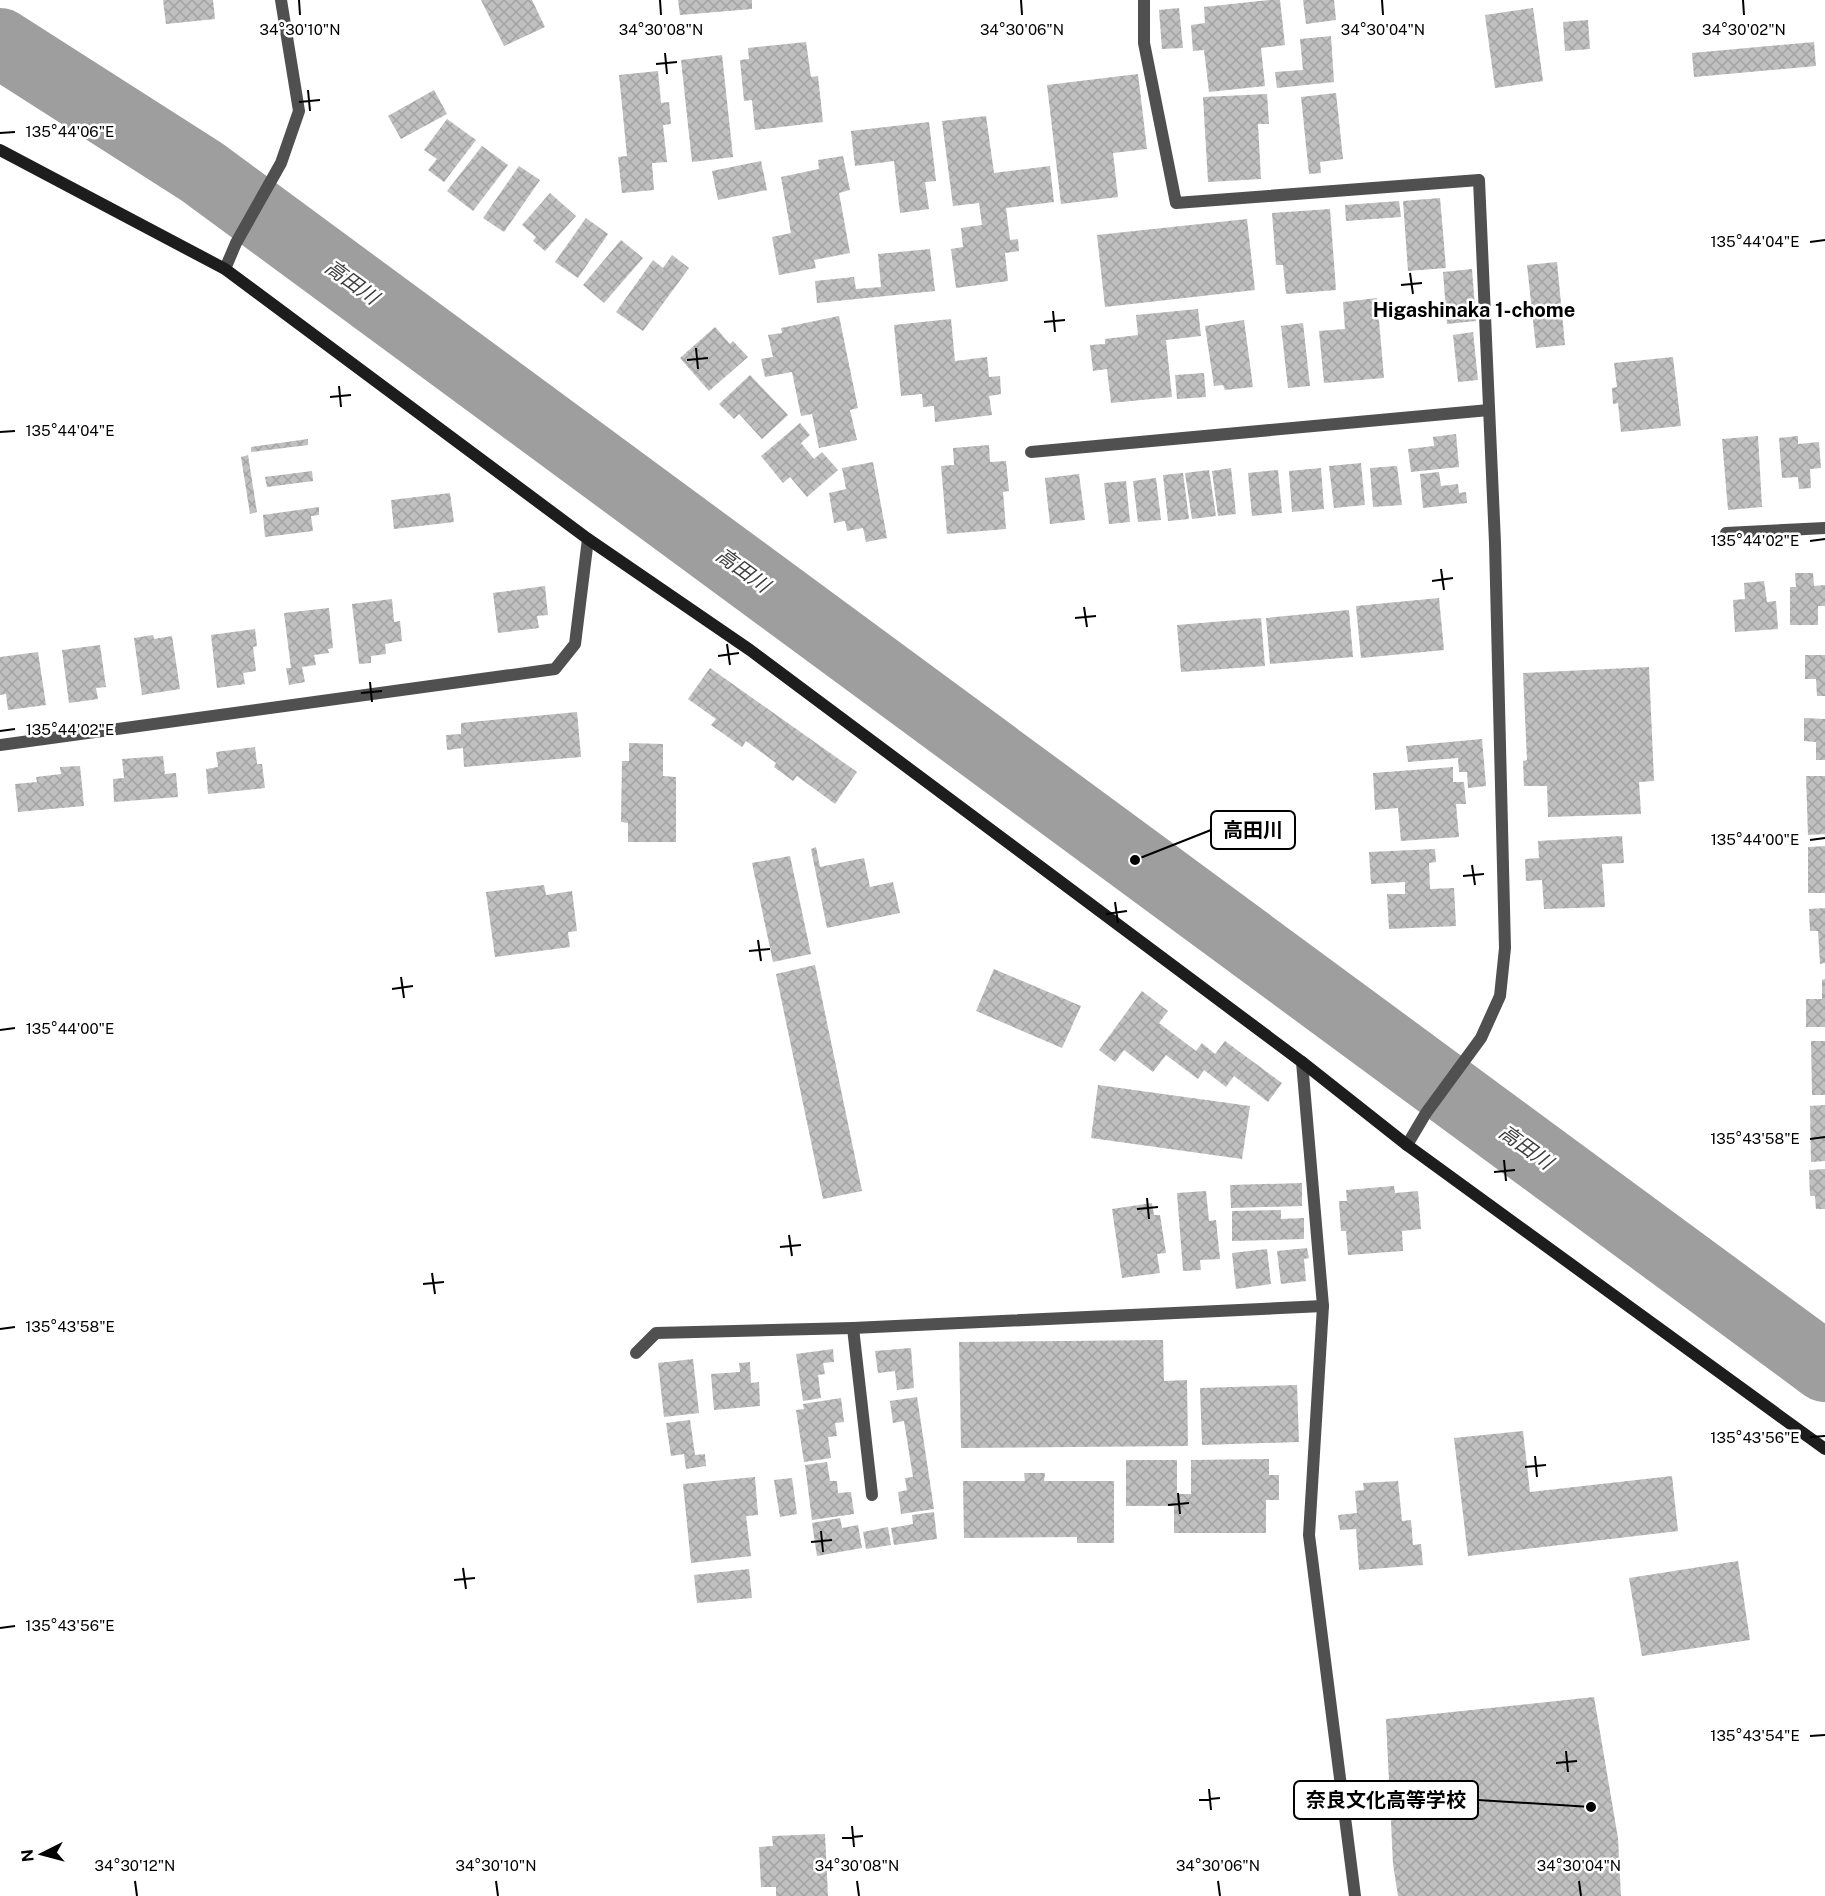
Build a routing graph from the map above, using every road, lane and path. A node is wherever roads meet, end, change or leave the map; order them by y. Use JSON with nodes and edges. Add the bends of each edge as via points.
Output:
{"nodes":[{"id":1,"x":281,"y":0,"type":"edge"},
{"id":2,"x":1144,"y":0,"type":"edge"},
{"id":3,"x":0,"y":150,"type":"edge"},
{"id":4,"x":225,"y":269,"type":"junction"},
{"id":5,"x":1489,"y":410,"type":"junction"},
{"id":6,"x":1031,"y":452,"type":"dead end"},
{"id":7,"x":1825,"y":528,"type":"edge"},
{"id":8,"x":1726,"y":533,"type":"dead end"},
{"id":9,"x":588,"y":539,"type":"junction"},
{"id":10,"x":0,"y":745,"type":"edge"},
{"id":11,"x":1302,"y":1062,"type":"junction"},
{"id":12,"x":1407,"y":1145,"type":"junction"},
{"id":13,"x":1323,"y":1306,"type":"junction"},
{"id":14,"x":853,"y":1328,"type":"junction"},
{"id":15,"x":636,"y":1353,"type":"dead end"},
{"id":16,"x":1825,"y":1449,"type":"edge"},
{"id":17,"x":872,"y":1495,"type":"dead end"},
{"id":18,"x":1355,"y":1896,"type":"edge"}],
"edges":[{"from":1,"to":4,"type":"street","via":[[299,111],[280,163]]},
{"from":2,"to":5,"type":"street","via":[[1144,43],[1176,203],[1479,180]]},
{"from":3,"to":4,"type":"street"},
{"from":4,"to":9,"type":"street"},
{"from":5,"to":6,"type":"street"},
{"from":5,"to":12,"type":"street","via":[[1505,948],[1500,996],[1481,1038]]},
{"from":7,"to":8,"type":"street"},
{"from":9,"to":10,"type":"street","via":[[575,644],[555,669]]},
{"from":9,"to":11,"type":"street","via":[[750,650]]},
{"from":11,"to":12,"type":"street"},
{"from":11,"to":13,"type":"street"},
{"from":12,"to":16,"type":"street"},
{"from":13,"to":14,"type":"street"},
{"from":13,"to":18,"type":"street","via":[[1309,1535]]},
{"from":14,"to":15,"type":"street","via":[[656,1333]]},
{"from":14,"to":17,"type":"street"}]}
